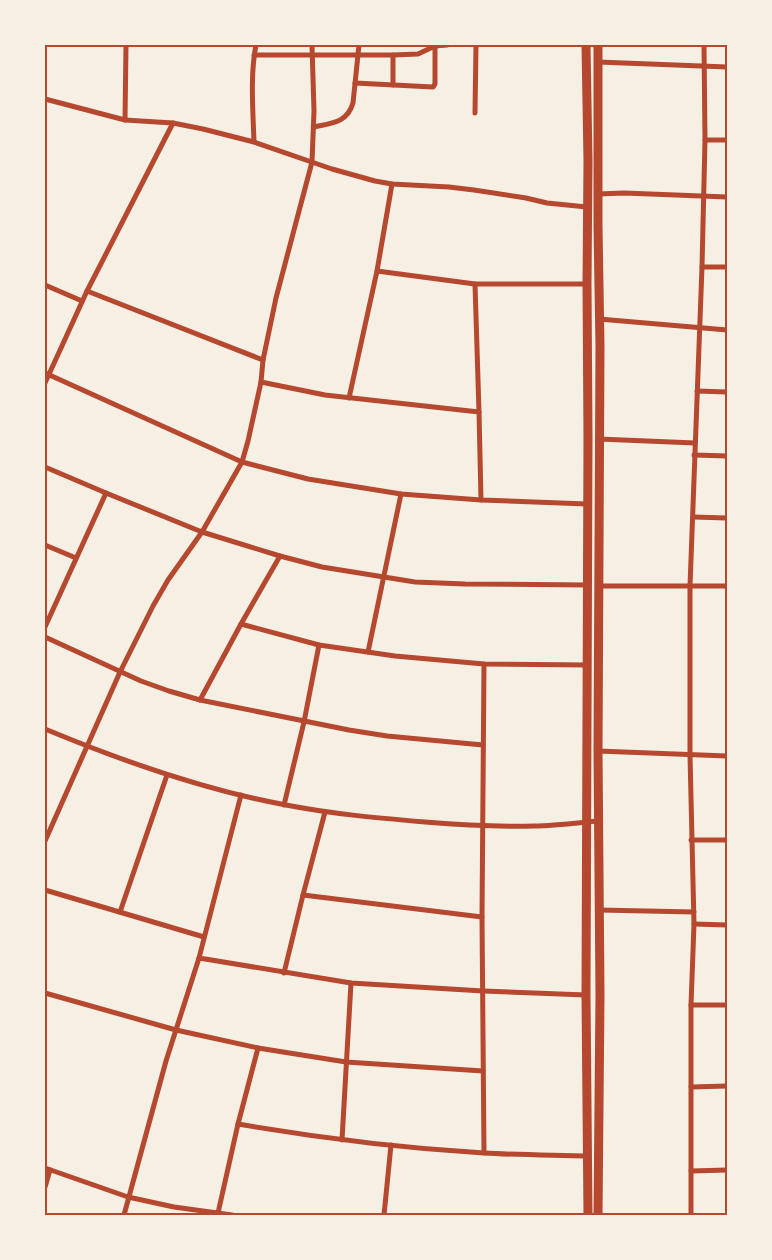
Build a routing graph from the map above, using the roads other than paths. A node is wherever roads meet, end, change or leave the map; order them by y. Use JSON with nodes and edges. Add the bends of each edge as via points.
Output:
{"nodes":[{"id":1,"x":126,"y":45,"type":"edge"},
{"id":2,"x":256,"y":45,"type":"edge"},
{"id":3,"x":312,"y":45,"type":"edge"},
{"id":4,"x":358,"y":45,"type":"edge"},
{"id":5,"x":447,"y":45,"type":"edge"},
{"id":6,"x":476,"y":45,"type":"edge"},
{"id":7,"x":586,"y":45,"type":"edge"},
{"id":8,"x":598,"y":45,"type":"edge"},
{"id":9,"x":704,"y":45,"type":"edge"},
{"id":10,"x":435,"y":46,"type":"edge"},
{"id":11,"x":254,"y":55,"type":"junction"},
{"id":12,"x":312,"y":55,"type":"junction"},
{"id":13,"x":394,"y":55,"type":"junction"},
{"id":14,"x":358,"y":56,"type":"junction"},
{"id":15,"x":598,"y":62,"type":"junction"},
{"id":16,"x":704,"y":67,"type":"junction"},
{"id":17,"x":727,"y":67,"type":"edge"},
{"id":18,"x":355,"y":83,"type":"junction"},
{"id":19,"x":393,"y":85,"type":"junction"},
{"id":20,"x":45,"y":99,"type":"edge"},
{"id":21,"x":475,"y":113,"type":"dead end"},
{"id":22,"x":125,"y":120,"type":"junction"},
{"id":23,"x":173,"y":124,"type":"junction"},
{"id":24,"x":314,"y":128,"type":"junction"},
{"id":25,"x":705,"y":140,"type":"junction"},
{"id":26,"x":727,"y":140,"type":"edge"},
{"id":27,"x":254,"y":142,"type":"junction"},
{"id":28,"x":312,"y":162,"type":"junction"},
{"id":29,"x":392,"y":184,"type":"junction"},
{"id":30,"x":598,"y":194,"type":"junction"},
{"id":31,"x":587,"y":195,"type":"junction"},
{"id":32,"x":703,"y":196,"type":"junction"},
{"id":33,"x":727,"y":197,"type":"edge"},
{"id":34,"x":587,"y":207,"type":"junction"},
{"id":35,"x":702,"y":267,"type":"junction"},
{"id":36,"x":727,"y":267,"type":"edge"},
{"id":37,"x":377,"y":271,"type":"junction"},
{"id":38,"x":475,"y":284,"type":"junction"},
{"id":39,"x":587,"y":284,"type":"junction"},
{"id":40,"x":45,"y":285,"type":"edge"},
{"id":41,"x":86,"y":291,"type":"junction"},
{"id":42,"x":82,"y":301,"type":"junction"},
{"id":43,"x":599,"y":320,"type":"junction"},
{"id":44,"x":700,"y":328,"type":"junction"},
{"id":45,"x":727,"y":330,"type":"edge"},
{"id":46,"x":587,"y":346,"type":"junction"},
{"id":47,"x":600,"y":346,"type":"junction"},
{"id":48,"x":263,"y":360,"type":"junction"},
{"id":49,"x":47,"y":374,"type":"edge"},
{"id":50,"x":45,"y":382,"type":"edge"},
{"id":51,"x":261,"y":382,"type":"junction"},
{"id":52,"x":697,"y":391,"type":"junction"},
{"id":53,"x":727,"y":392,"type":"edge"},
{"id":54,"x":349,"y":398,"type":"junction"},
{"id":55,"x":478,"y":412,"type":"junction"},
{"id":56,"x":599,"y":438,"type":"junction"},
{"id":57,"x":695,"y":443,"type":"junction"},
{"id":58,"x":694,"y":456,"type":"junction"},
{"id":59,"x":727,"y":456,"type":"edge"},
{"id":60,"x":242,"y":462,"type":"junction"},
{"id":61,"x":45,"y":467,"type":"edge"},
{"id":62,"x":106,"y":493,"type":"junction"},
{"id":63,"x":401,"y":494,"type":"junction"},
{"id":64,"x":481,"y":500,"type":"junction"},
{"id":65,"x":587,"y":504,"type":"junction"},
{"id":66,"x":693,"y":517,"type":"junction"},
{"id":67,"x":727,"y":518,"type":"edge"},
{"id":68,"x":202,"y":532,"type":"junction"},
{"id":69,"x":45,"y":546,"type":"edge"},
{"id":70,"x":280,"y":556,"type":"junction"},
{"id":71,"x":76,"y":558,"type":"junction"},
{"id":72,"x":384,"y":578,"type":"junction"},
{"id":73,"x":587,"y":585,"type":"junction"},
{"id":74,"x":598,"y":586,"type":"junction"},
{"id":75,"x":690,"y":586,"type":"junction"},
{"id":76,"x":727,"y":586,"type":"edge"},
{"id":77,"x":241,"y":624,"type":"junction"},
{"id":78,"x":45,"y":627,"type":"edge"},
{"id":79,"x":45,"y":637,"type":"edge"},
{"id":80,"x":319,"y":645,"type":"junction"},
{"id":81,"x":368,"y":652,"type":"junction"},
{"id":82,"x":484,"y":664,"type":"junction"},
{"id":83,"x":587,"y":666,"type":"junction"},
{"id":84,"x":120,"y":672,"type":"junction"},
{"id":85,"x":200,"y":700,"type":"junction"},
{"id":86,"x":304,"y":722,"type":"junction"},
{"id":87,"x":45,"y":730,"type":"edge"},
{"id":88,"x":483,"y":745,"type":"junction"},
{"id":89,"x":87,"y":747,"type":"junction"},
{"id":90,"x":598,"y":751,"type":"junction"},
{"id":91,"x":690,"y":755,"type":"junction"},
{"id":92,"x":727,"y":756,"type":"edge"},
{"id":93,"x":167,"y":774,"type":"junction"},
{"id":94,"x":241,"y":795,"type":"junction"},
{"id":95,"x":284,"y":805,"type":"junction"},
{"id":96,"x":325,"y":812,"type":"junction"},
{"id":97,"x":598,"y":821,"type":"junction"},
{"id":98,"x":587,"y":822,"type":"junction"},
{"id":99,"x":483,"y":826,"type":"junction"},
{"id":100,"x":48,"y":828,"type":"edge"},
{"id":101,"x":691,"y":840,"type":"junction"},
{"id":102,"x":727,"y":840,"type":"edge"},
{"id":103,"x":45,"y":841,"type":"edge"},
{"id":104,"x":45,"y":890,"type":"edge"},
{"id":105,"x":303,"y":895,"type":"junction"},
{"id":106,"x":599,"y":910,"type":"junction"},
{"id":107,"x":120,"y":912,"type":"junction"},
{"id":108,"x":694,"y":912,"type":"junction"},
{"id":109,"x":482,"y":918,"type":"junction"},
{"id":110,"x":694,"y":924,"type":"junction"},
{"id":111,"x":727,"y":924,"type":"edge"},
{"id":112,"x":204,"y":937,"type":"junction"},
{"id":113,"x":199,"y":958,"type":"junction"},
{"id":114,"x":284,"y":972,"type":"junction"},
{"id":115,"x":351,"y":983,"type":"junction"},
{"id":116,"x":483,"y":991,"type":"junction"},
{"id":117,"x":45,"y":993,"type":"edge"},
{"id":118,"x":586,"y":995,"type":"junction"},
{"id":119,"x":691,"y":1004,"type":"junction"},
{"id":120,"x":727,"y":1005,"type":"edge"},
{"id":121,"x":176,"y":1030,"type":"junction"},
{"id":122,"x":258,"y":1048,"type":"junction"},
{"id":123,"x":346,"y":1062,"type":"junction"},
{"id":124,"x":483,"y":1072,"type":"junction"},
{"id":125,"x":727,"y":1086,"type":"edge"},
{"id":126,"x":691,"y":1087,"type":"junction"},
{"id":127,"x":238,"y":1124,"type":"junction"},
{"id":128,"x":342,"y":1140,"type":"junction"},
{"id":129,"x":390,"y":1145,"type":"junction"},
{"id":130,"x":484,"y":1153,"type":"junction"},
{"id":131,"x":587,"y":1156,"type":"junction"},
{"id":132,"x":48,"y":1169,"type":"edge"},
{"id":133,"x":691,"y":1170,"type":"junction"},
{"id":134,"x":727,"y":1170,"type":"edge"},
{"id":135,"x":45,"y":1187,"type":"edge"},
{"id":136,"x":128,"y":1198,"type":"junction"},
{"id":137,"x":218,"y":1213,"type":"junction"},
{"id":138,"x":124,"y":1215,"type":"edge"},
{"id":139,"x":232,"y":1215,"type":"edge"},
{"id":140,"x":384,"y":1215,"type":"edge"},
{"id":141,"x":588,"y":1215,"type":"edge"},
{"id":142,"x":598,"y":1215,"type":"edge"},
{"id":143,"x":691,"y":1215,"type":"edge"}],
"edges":[{"from":1,"to":22,"type":"street"},
{"from":2,"to":11,"type":"street"},
{"from":3,"to":12,"type":"street"},
{"from":4,"to":14,"type":"street"},
{"from":5,"to":10,"type":"street"},
{"from":6,"to":21,"type":"street"},
{"from":7,"to":31,"type":"main road"},
{"from":8,"to":15,"type":"main road"},
{"from":9,"to":16,"type":"street"},
{"from":10,"to":13,"type":"street","via":[[418,54]]},
{"from":10,"to":19,"type":"street","via":[[433,87]]},
{"from":11,"to":12,"type":"street"},
{"from":11,"to":27,"type":"street"},
{"from":12,"to":14,"type":"street"},
{"from":12,"to":24,"type":"street"},
{"from":13,"to":14,"type":"street"},
{"from":13,"to":19,"type":"street"},
{"from":14,"to":18,"type":"street"},
{"from":15,"to":16,"type":"street"},
{"from":15,"to":30,"type":"main road"},
{"from":16,"to":17,"type":"street"},
{"from":16,"to":25,"type":"street"},
{"from":18,"to":19,"type":"street"},
{"from":18,"to":24,"type":"street","via":[[353,102],[347,115],[338,122]]},
{"from":20,"to":22,"type":"street"},
{"from":22,"to":23,"type":"street"},
{"from":23,"to":27,"type":"street"},
{"from":23,"to":41,"type":"street"},
{"from":24,"to":28,"type":"street"},
{"from":25,"to":26,"type":"street"},
{"from":25,"to":32,"type":"street"},
{"from":27,"to":28,"type":"street"},
{"from":28,"to":29,"type":"street"},
{"from":28,"to":48,"type":"street"},
{"from":29,"to":34,"type":"street","via":[[474,190]]},
{"from":29,"to":37,"type":"street"},
{"from":30,"to":31,"type":"street"},
{"from":30,"to":32,"type":"street"},
{"from":30,"to":43,"type":"main road"},
{"from":31,"to":34,"type":"main road"},
{"from":32,"to":33,"type":"street"},
{"from":32,"to":35,"type":"street"},
{"from":34,"to":39,"type":"main road"},
{"from":35,"to":36,"type":"street"},
{"from":35,"to":44,"type":"street"},
{"from":37,"to":38,"type":"street"},
{"from":37,"to":54,"type":"street"},
{"from":38,"to":39,"type":"street"},
{"from":38,"to":55,"type":"street"},
{"from":39,"to":46,"type":"main road"},
{"from":40,"to":42,"type":"street"},
{"from":41,"to":42,"type":"street"},
{"from":41,"to":48,"type":"street"},
{"from":42,"to":49,"type":"street"},
{"from":43,"to":44,"type":"street"},
{"from":43,"to":47,"type":"main road"},
{"from":44,"to":45,"type":"street"},
{"from":44,"to":52,"type":"street"},
{"from":46,"to":47,"type":"main road"},
{"from":46,"to":65,"type":"main road"},
{"from":47,"to":56,"type":"main road"},
{"from":48,"to":51,"type":"street"},
{"from":49,"to":50,"type":"street"},
{"from":49,"to":60,"type":"street"},
{"from":51,"to":54,"type":"street"},
{"from":51,"to":60,"type":"street"},
{"from":52,"to":53,"type":"street"},
{"from":52,"to":57,"type":"street"},
{"from":54,"to":55,"type":"street"},
{"from":55,"to":64,"type":"street"},
{"from":56,"to":57,"type":"street"},
{"from":56,"to":74,"type":"main road"},
{"from":57,"to":58,"type":"street"},
{"from":58,"to":59,"type":"street"},
{"from":58,"to":66,"type":"street"},
{"from":60,"to":63,"type":"street","via":[[308,479]]},
{"from":60,"to":68,"type":"street"},
{"from":61,"to":62,"type":"street"},
{"from":62,"to":68,"type":"street"},
{"from":62,"to":71,"type":"street"},
{"from":63,"to":64,"type":"street"},
{"from":63,"to":72,"type":"street"},
{"from":64,"to":65,"type":"street"},
{"from":65,"to":73,"type":"main road"},
{"from":66,"to":67,"type":"street"},
{"from":66,"to":75,"type":"street"},
{"from":68,"to":70,"type":"street"},
{"from":68,"to":84,"type":"street","via":[[168,580]]},
{"from":69,"to":71,"type":"street"},
{"from":70,"to":72,"type":"street"},
{"from":70,"to":77,"type":"street"},
{"from":71,"to":78,"type":"street"},
{"from":72,"to":73,"type":"street","via":[[465,584]]},
{"from":72,"to":81,"type":"street"},
{"from":73,"to":83,"type":"main road"},
{"from":74,"to":75,"type":"street"},
{"from":74,"to":90,"type":"main road"},
{"from":75,"to":76,"type":"street"},
{"from":75,"to":91,"type":"street"},
{"from":77,"to":80,"type":"street"},
{"from":77,"to":85,"type":"street"},
{"from":79,"to":84,"type":"street"},
{"from":80,"to":81,"type":"street"},
{"from":80,"to":86,"type":"street"},
{"from":81,"to":82,"type":"street"},
{"from":82,"to":83,"type":"street"},
{"from":82,"to":88,"type":"street"},
{"from":83,"to":98,"type":"main road"},
{"from":84,"to":85,"type":"street"},
{"from":84,"to":89,"type":"street"},
{"from":85,"to":86,"type":"street"},
{"from":86,"to":88,"type":"street","via":[[387,736]]},
{"from":86,"to":95,"type":"street"},
{"from":87,"to":89,"type":"street"},
{"from":88,"to":99,"type":"street"},
{"from":89,"to":93,"type":"street"},
{"from":89,"to":100,"type":"street"},
{"from":90,"to":91,"type":"street"},
{"from":90,"to":97,"type":"main road"},
{"from":91,"to":92,"type":"street"},
{"from":91,"to":101,"type":"street"},
{"from":93,"to":94,"type":"street"},
{"from":93,"to":107,"type":"street"},
{"from":94,"to":95,"type":"street"},
{"from":94,"to":112,"type":"street"},
{"from":95,"to":96,"type":"street"},
{"from":96,"to":99,"type":"street"},
{"from":96,"to":105,"type":"street"},
{"from":97,"to":98,"type":"street"},
{"from":97,"to":106,"type":"main road"},
{"from":98,"to":99,"type":"street"},
{"from":98,"to":118,"type":"main road"},
{"from":99,"to":109,"type":"street"},
{"from":100,"to":103,"type":"street"},
{"from":101,"to":102,"type":"street"},
{"from":101,"to":108,"type":"street"},
{"from":104,"to":107,"type":"street"},
{"from":105,"to":109,"type":"street"},
{"from":105,"to":114,"type":"street"},
{"from":106,"to":108,"type":"street"},
{"from":106,"to":142,"type":"main road"},
{"from":107,"to":112,"type":"street"},
{"from":108,"to":110,"type":"street"},
{"from":109,"to":116,"type":"street"},
{"from":110,"to":111,"type":"street"},
{"from":110,"to":119,"type":"street"},
{"from":112,"to":113,"type":"street"},
{"from":113,"to":114,"type":"street"},
{"from":113,"to":121,"type":"street"},
{"from":114,"to":115,"type":"street"},
{"from":115,"to":116,"type":"street"},
{"from":115,"to":123,"type":"street"},
{"from":116,"to":118,"type":"street"},
{"from":116,"to":124,"type":"street"},
{"from":117,"to":121,"type":"street"},
{"from":118,"to":131,"type":"main road"},
{"from":119,"to":120,"type":"street"},
{"from":119,"to":126,"type":"street"},
{"from":121,"to":122,"type":"street"},
{"from":121,"to":136,"type":"street"},
{"from":122,"to":123,"type":"street"},
{"from":122,"to":127,"type":"street"},
{"from":123,"to":124,"type":"street"},
{"from":123,"to":128,"type":"street"},
{"from":124,"to":130,"type":"street"},
{"from":125,"to":126,"type":"street"},
{"from":126,"to":133,"type":"street"},
{"from":127,"to":128,"type":"street"},
{"from":127,"to":137,"type":"street"},
{"from":128,"to":129,"type":"street"},
{"from":129,"to":130,"type":"street"},
{"from":129,"to":140,"type":"street"},
{"from":130,"to":131,"type":"street"},
{"from":131,"to":141,"type":"main road"},
{"from":132,"to":135,"type":"street"},
{"from":132,"to":136,"type":"street"},
{"from":133,"to":134,"type":"street"},
{"from":133,"to":143,"type":"street"},
{"from":136,"to":137,"type":"street"},
{"from":136,"to":138,"type":"street"},
{"from":137,"to":139,"type":"street"}]}
